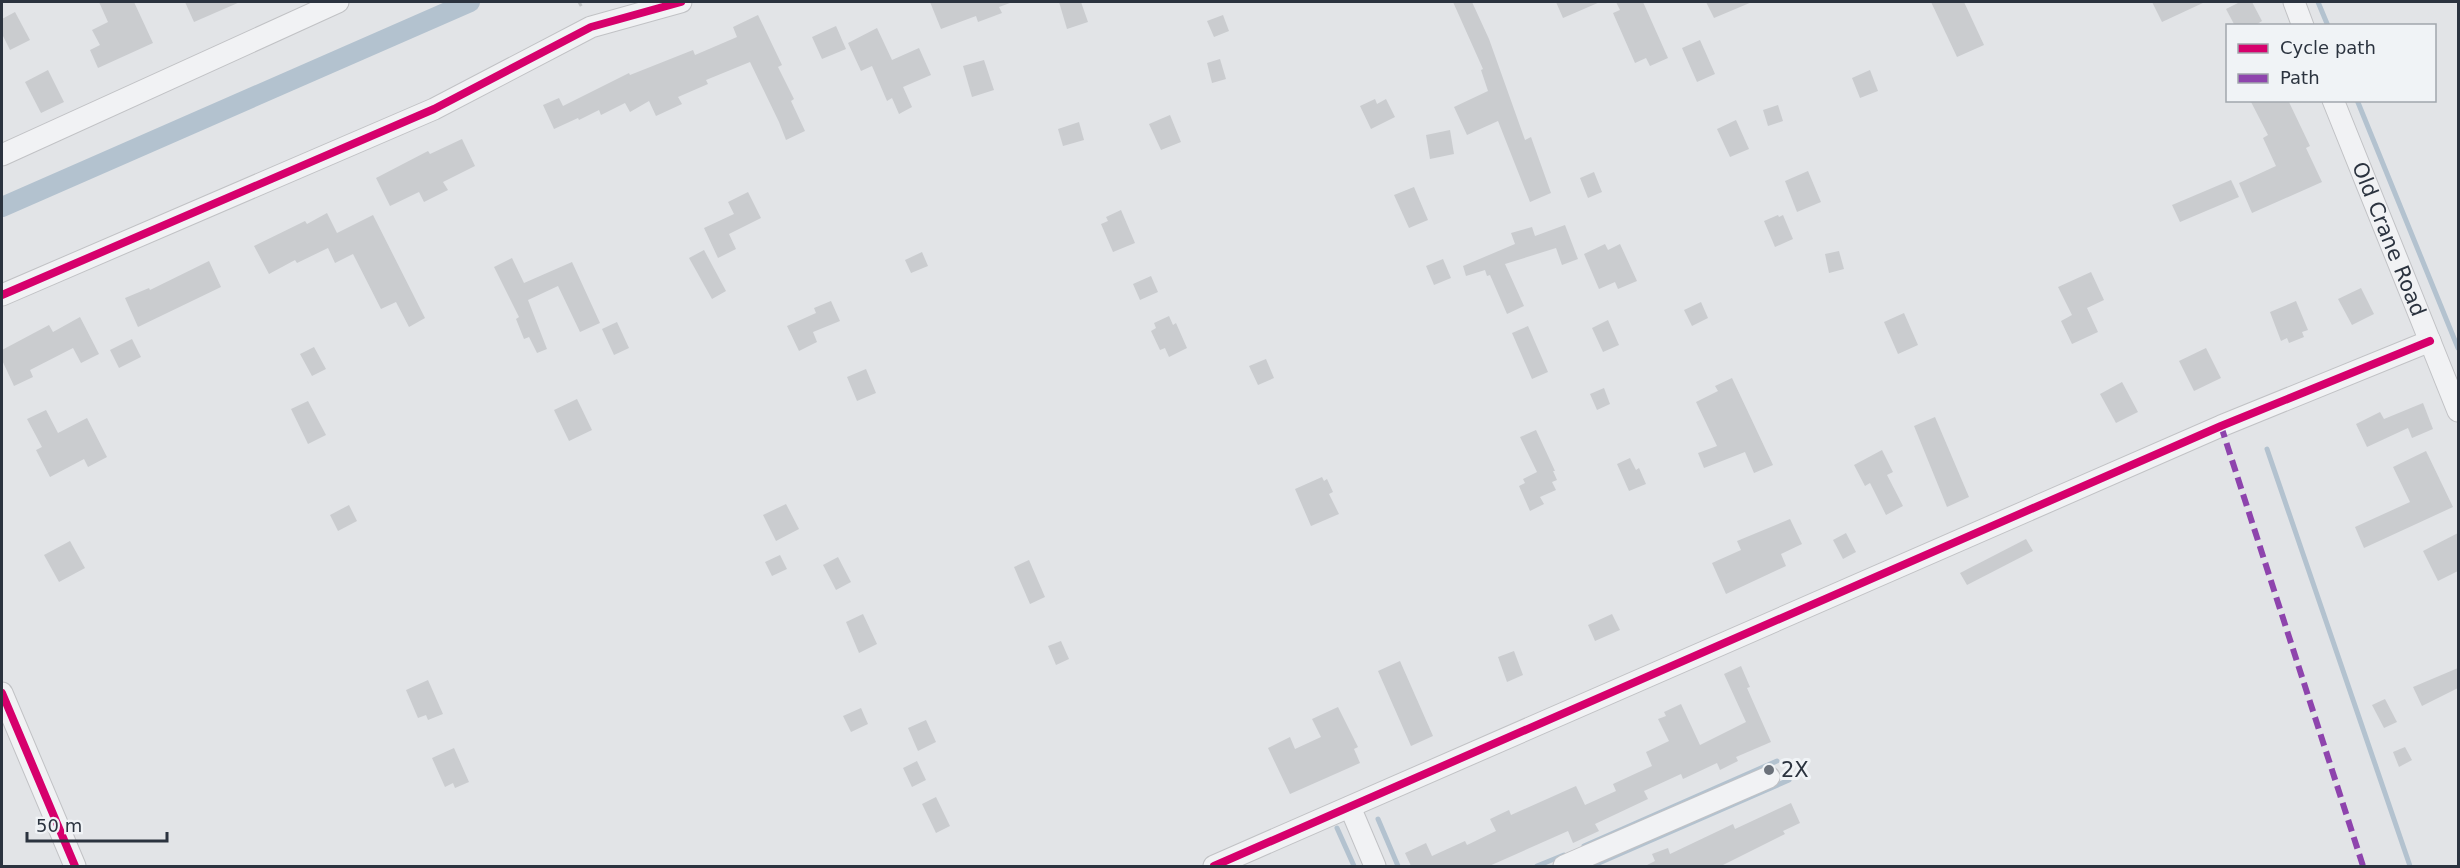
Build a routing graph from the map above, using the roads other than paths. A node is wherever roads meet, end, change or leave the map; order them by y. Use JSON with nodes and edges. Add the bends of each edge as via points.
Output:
{"nodes":[{"id":1,"x":338,"y":2,"type":"edge"},
{"id":2,"x":681,"y":2,"type":"edge"},
{"id":3,"x":2294,"y":2,"type":"edge"},
{"id":4,"x":2302,"y":24,"type":"edge"},
{"id":5,"x":2335,"y":102,"type":"edge"},
{"id":6,"x":2,"y":155,"type":"edge"},
{"id":7,"x":2,"y":295,"type":"edge"},
{"id":8,"x":2430,"y":341,"type":"junction"},
{"id":9,"x":2458,"y":411,"type":"edge"},
{"id":10,"x":2,"y":693,"type":"edge"},
{"id":11,"x":1769,"y":777,"type":"dead end"},
{"id":12,"x":1350,"y":807,"type":"junction"},
{"id":13,"x":75,"y":867,"type":"edge"},
{"id":14,"x":1214,"y":867,"type":"edge"},
{"id":15,"x":1375,"y":867,"type":"edge"},
{"id":16,"x":1564,"y":867,"type":"edge"}],
"edges":[{"from":1,"to":6,"type":"street"},
{"from":2,"to":7,"type":"street","via":[[591,27],[434,109]]},
{"from":3,"to":4,"type":"street"},
{"from":5,"to":8,"type":"street","name":"Old Crane Road"},
{"from":8,"to":9,"type":"street","name":"Old Crane Road"},
{"from":8,"to":12,"type":"street","via":[[2221,426]]},
{"from":10,"to":13,"type":"street"},
{"from":11,"to":16,"type":"street"},
{"from":12,"to":14,"type":"street"},
{"from":12,"to":15,"type":"street"}]}
